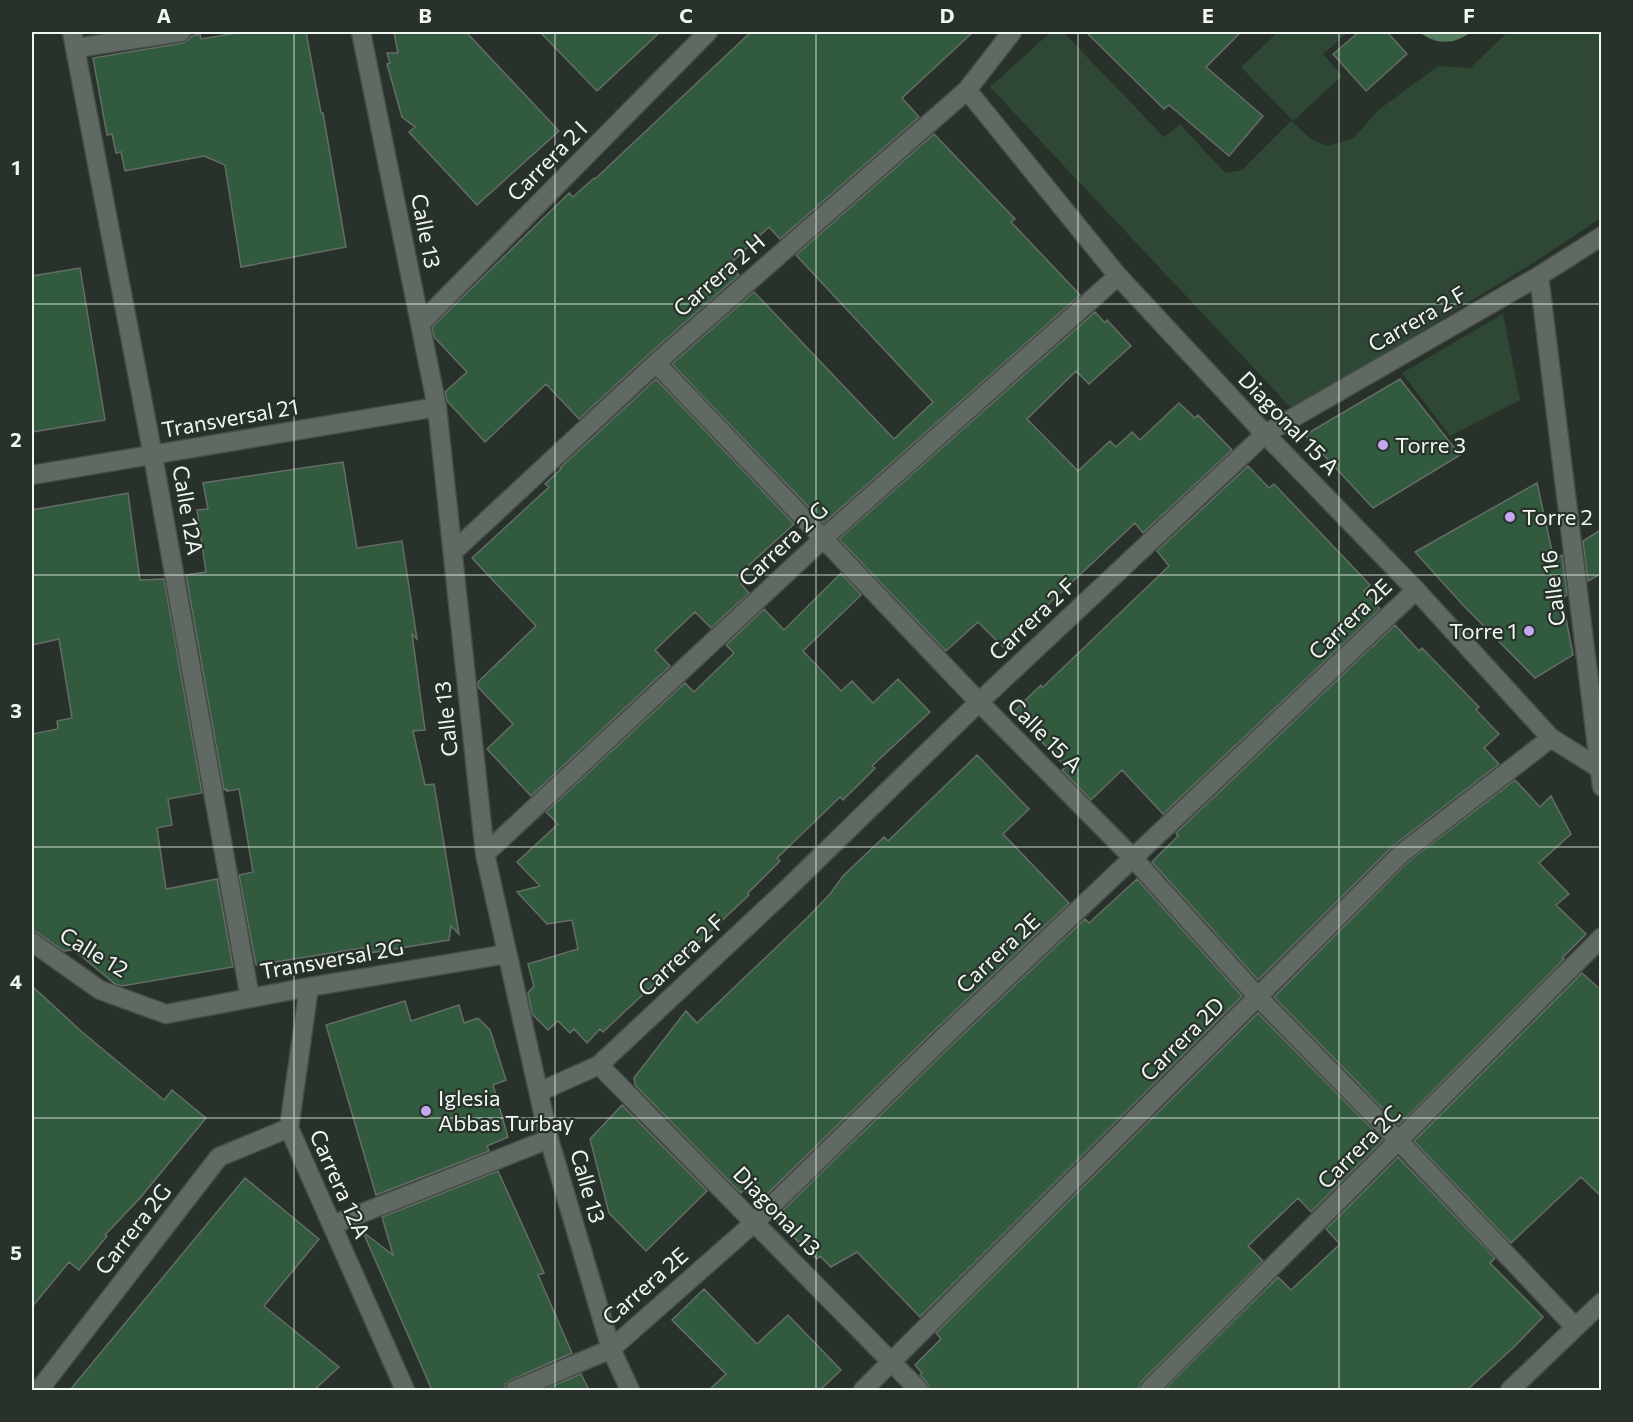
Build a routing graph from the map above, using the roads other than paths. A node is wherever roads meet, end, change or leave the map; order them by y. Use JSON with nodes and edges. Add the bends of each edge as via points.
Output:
{"nodes":[{"id":1,"x":181,"y":32,"type":"edge"},
{"id":2,"x":361,"y":32,"type":"edge"},
{"id":3,"x":708,"y":32,"type":"edge"},
{"id":4,"x":1012,"y":32,"type":"edge"},
{"id":5,"x":74,"y":40,"type":"edge"},
{"id":6,"x":967,"y":90,"type":"junction"},
{"id":7,"x":1602,"y":236,"type":"edge"},
{"id":8,"x":1118,"y":276,"type":"junction"},
{"id":9,"x":1539,"y":276,"type":"junction"},
{"id":10,"x":420,"y":324,"type":"junction"},
{"id":11,"x":656,"y":363,"type":"junction"},
{"id":12,"x":437,"y":407,"type":"junction"},
{"id":13,"x":1265,"y":434,"type":"junction"},
{"id":14,"x":153,"y":456,"type":"junction"},
{"id":15,"x":32,"y":475,"type":"edge"},
{"id":16,"x":824,"y":538,"type":"junction"},
{"id":17,"x":453,"y":552,"type":"junction"},
{"id":18,"x":1416,"y":590,"type":"junction"},
{"id":19,"x":979,"y":702,"type":"junction"},
{"id":20,"x":1551,"y":738,"type":"junction"},
{"id":21,"x":1600,"y":767,"type":"edge"},
{"id":22,"x":1602,"y":787,"type":"edge"},
{"id":23,"x":485,"y":854,"type":"junction"},
{"id":24,"x":1134,"y":859,"type":"junction"},
{"id":25,"x":1602,"y":936,"type":"edge"},
{"id":26,"x":32,"y":942,"type":"edge"},
{"id":27,"x":507,"y":954,"type":"junction"},
{"id":28,"x":309,"y":987,"type":"junction"},
{"id":29,"x":1258,"y":997,"type":"junction"},
{"id":30,"x":250,"y":998,"type":"junction"},
{"id":31,"x":166,"y":1014,"type":"joint"},
{"id":32,"x":599,"y":1065,"type":"junction"},
{"id":33,"x":539,"y":1092,"type":"junction"},
{"id":34,"x":289,"y":1128,"type":"junction"},
{"id":35,"x":549,"y":1138,"type":"junction"},
{"id":36,"x":1399,"y":1142,"type":"junction"},
{"id":37,"x":755,"y":1222,"type":"junction"},
{"id":38,"x":332,"y":1225,"type":"junction"},
{"id":39,"x":1602,"y":1302,"type":"edge"},
{"id":40,"x":1575,"y":1327,"type":"junction"},
{"id":41,"x":611,"y":1349,"type":"junction"},
{"id":42,"x":891,"y":1364,"type":"junction"},
{"id":43,"x":39,"y":1390,"type":"edge"},
{"id":44,"x":405,"y":1390,"type":"edge"},
{"id":45,"x":515,"y":1390,"type":"edge"},
{"id":46,"x":630,"y":1390,"type":"edge"},
{"id":47,"x":863,"y":1390,"type":"edge"},
{"id":48,"x":919,"y":1390,"type":"edge"},
{"id":49,"x":1149,"y":1390,"type":"edge"},
{"id":50,"x":1510,"y":1390,"type":"edge"}],
"edges":[{"from":1,"to":5,"type":"street"},
{"from":2,"to":10,"type":"street","name":"Calle 13"},
{"from":3,"to":10,"type":"street","name":"Carrera 2 I"},
{"from":4,"to":6,"type":"street","name":"Carrera 2 H"},
{"from":5,"to":14,"type":"street","name":"Calle 12A"},
{"from":6,"to":8,"type":"street","name":"Diagonal 15 A"},
{"from":6,"to":11,"type":"street","name":"Carrera 2 H"},
{"from":7,"to":9,"type":"street","name":"Carrera 2 F"},
{"from":8,"to":13,"type":"street","name":"Diagonal 15 A"},
{"from":8,"to":16,"type":"street","name":"Carrera 2 G"},
{"from":9,"to":13,"type":"street","name":"Carrera 2 F"},
{"from":9,"to":21,"type":"street","name":"Calle 16"},
{"from":10,"to":12,"type":"street","name":"Calle 13"},
{"from":11,"to":16,"type":"street","name":"Calle 15 A"},
{"from":11,"to":17,"type":"street","name":"Carrera 2 H"},
{"from":12,"to":14,"type":"street","name":"Transversal 21"},
{"from":12,"to":17,"type":"street","name":"Calle 13"},
{"from":13,"to":18,"type":"street","name":"Diagonal 15 A"},
{"from":13,"to":19,"type":"street","name":"Carrera 2 F"},
{"from":14,"to":15,"type":"street","name":"Transversal 21"},
{"from":14,"to":30,"type":"street","name":"Calle 12A"},
{"from":16,"to":19,"type":"street","name":"Calle 15 A"},
{"from":16,"to":23,"type":"street","name":"Carrera 2 G"},
{"from":17,"to":23,"type":"street","name":"Calle 13"},
{"from":18,"to":20,"type":"street","name":"Diagonal 15 A"},
{"from":18,"to":24,"type":"street","name":"Carrera 2E"},
{"from":19,"to":24,"type":"street","name":"Calle 15 A"},
{"from":19,"to":32,"type":"street","name":"Carrera 2 F"},
{"from":20,"to":21,"type":"street","name":"Diagonal 15 A"},
{"from":20,"to":29,"type":"street","name":"Carrera 2D","via":[[1401,854]]},
{"from":21,"to":22,"type":"street","name":"Calle 16"},
{"from":23,"to":27,"type":"street","name":"Calle 13"},
{"from":24,"to":29,"type":"street","name":"Calle 15 A"},
{"from":24,"to":37,"type":"street","name":"Carrera 2E"},
{"from":25,"to":36,"type":"street","name":"Carrera 2C"},
{"from":26,"to":31,"type":"street","name":"Calle 12","via":[[100,990]]},
{"from":27,"to":28,"type":"street","name":"Transversal 2G"},
{"from":27,"to":33,"type":"street","name":"Calle 13"},
{"from":28,"to":30,"type":"street","name":"Transversal 2G"},
{"from":28,"to":34,"type":"street","name":"Carrera 12A"},
{"from":29,"to":36,"type":"street","name":"Calle 15 A"},
{"from":29,"to":42,"type":"street","name":"Carrera 2D"},
{"from":30,"to":31,"type":"street","name":"Transversal 2G"},
{"from":32,"to":33,"type":"street","name":"Carrera 2 F"},
{"from":32,"to":37,"type":"street","name":"Diagonal 13"},
{"from":33,"to":35,"type":"street","name":"Calle 13"},
{"from":34,"to":38,"type":"street","name":"Carrera 12A"},
{"from":34,"to":43,"type":"street","name":"Carrera 2G","via":[[219,1157]]},
{"from":35,"to":38,"type":"street"},
{"from":35,"to":41,"type":"street","name":"Calle 13"},
{"from":36,"to":40,"type":"street","name":"Calle 15 A"},
{"from":36,"to":49,"type":"street","name":"Carrera 2C"},
{"from":37,"to":41,"type":"street","name":"Carrera 2E"},
{"from":37,"to":42,"type":"street","name":"Diagonal 13"},
{"from":38,"to":44,"type":"street","name":"Carrera 12A"},
{"from":39,"to":40,"type":"street"},
{"from":40,"to":50,"type":"street"},
{"from":41,"to":45,"type":"street","name":"Carrera 2E"},
{"from":41,"to":46,"type":"street","name":"Calle 13"},
{"from":42,"to":47,"type":"street","name":"Carrera 2D"},
{"from":42,"to":48,"type":"street","name":"Diagonal 13"}]}
